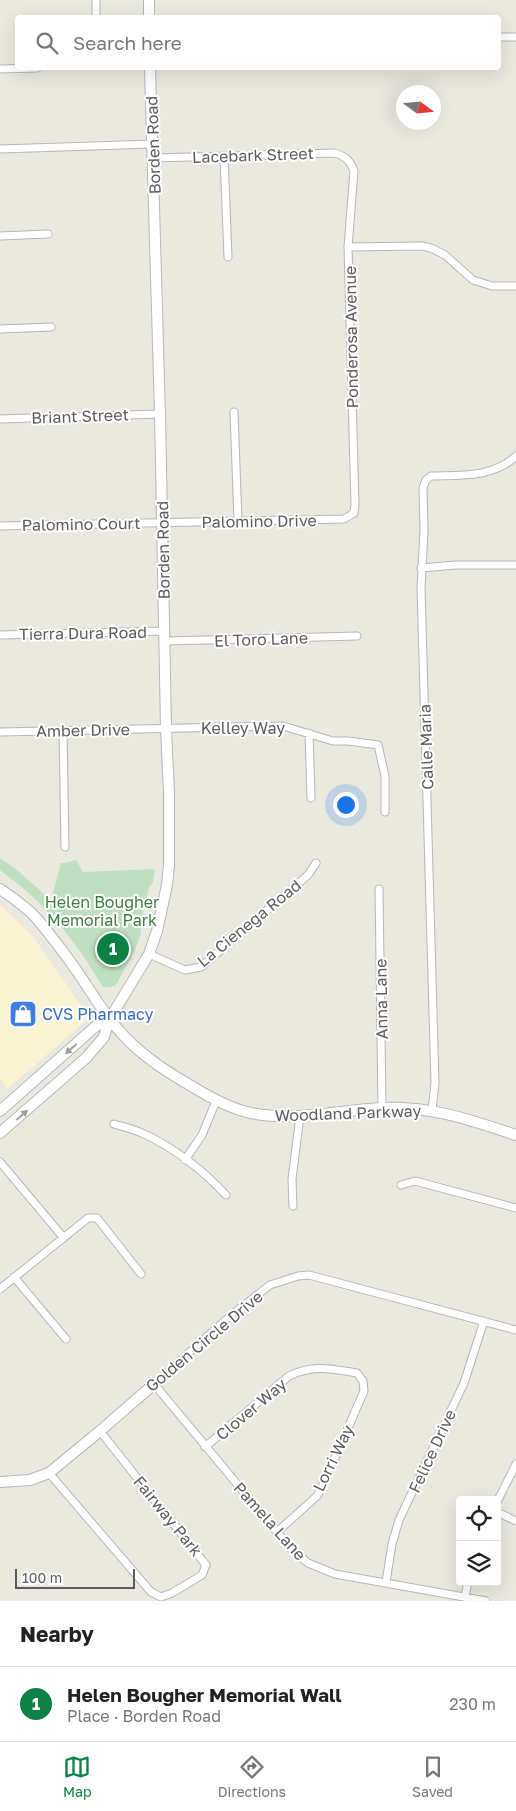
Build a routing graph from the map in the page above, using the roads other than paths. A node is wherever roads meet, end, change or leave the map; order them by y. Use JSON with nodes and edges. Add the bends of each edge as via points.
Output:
{"nodes":[{"id":1,"x":96,"y":0,"type":"edge"},
{"id":2,"x":149,"y":0,"type":"edge"},
{"id":3,"x":96,"y":15,"type":"edge"},
{"id":4,"x":149,"y":15,"type":"edge"},
{"id":5,"x":516,"y":36,"type":"edge"},
{"id":6,"x":501,"y":37,"type":"edge"},
{"id":7,"x":0,"y":68,"type":"edge"},
{"id":8,"x":15,"y":68,"type":"edge"},
{"id":9,"x":150,"y":70,"type":"edge"},
{"id":10,"x":153,"y":144,"type":"junction"},
{"id":11,"x":0,"y":148,"type":"edge"},
{"id":12,"x":224,"y":156,"type":"junction"},
{"id":13,"x":153,"y":158,"type":"junction"},
{"id":14,"x":350,"y":162,"type":"joint"},
{"id":15,"x":48,"y":234,"type":"dead end"},
{"id":16,"x":0,"y":236,"type":"edge"},
{"id":17,"x":348,"y":247,"type":"junction"},
{"id":18,"x":228,"y":257,"type":"dead end"},
{"id":19,"x":516,"y":286,"type":"edge"},
{"id":20,"x":51,"y":327,"type":"dead end"},
{"id":21,"x":0,"y":328,"type":"edge"},
{"id":22,"x":234,"y":412,"type":"dead end"},
{"id":23,"x":160,"y":414,"type":"junction"},
{"id":24,"x":0,"y":419,"type":"edge"},
{"id":25,"x":516,"y":456,"type":"edge"},
{"id":26,"x":354,"y":513,"type":"joint"},
{"id":27,"x":238,"y":520,"type":"junction"},
{"id":28,"x":163,"y":523,"type":"junction"},
{"id":29,"x":0,"y":526,"type":"edge"},
{"id":30,"x":516,"y":565,"type":"edge"},
{"id":31,"x":421,"y":568,"type":"junction"},
{"id":32,"x":0,"y":635,"type":"edge"},
{"id":33,"x":165,"y":636,"type":"junction"},
{"id":34,"x":357,"y":636,"type":"dead end"},
{"id":35,"x":166,"y":728,"type":"junction"},
{"id":36,"x":63,"y":730,"type":"junction"},
{"id":37,"x":0,"y":732,"type":"edge"},
{"id":38,"x":309,"y":733,"type":"junction"},
{"id":39,"x":311,"y":798,"type":"dead end"},
{"id":40,"x":385,"y":812,"type":"dead end"},
{"id":41,"x":65,"y":847,"type":"dead end"},
{"id":42,"x":316,"y":863,"type":"dead end"},
{"id":43,"x":0,"y":888,"type":"edge"},
{"id":44,"x":379,"y":890,"type":"dead end"},
{"id":45,"x":148,"y":954,"type":"junction"},
{"id":46,"x":110,"y":1020,"type":"junction"},
{"id":47,"x":216,"y":1101,"type":"junction"},
{"id":48,"x":382,"y":1108,"type":"junction"},
{"id":49,"x":432,"y":1110,"type":"junction"},
{"id":50,"x":0,"y":1111,"type":"edge"},
{"id":51,"x":300,"y":1116,"type":"junction"},
{"id":52,"x":114,"y":1124,"type":"dead end"},
{"id":53,"x":0,"y":1133,"type":"edge"},
{"id":54,"x":516,"y":1135,"type":"edge"},
{"id":55,"x":185,"y":1160,"type":"junction"},
{"id":56,"x":0,"y":1162,"type":"edge"},
{"id":57,"x":401,"y":1186,"type":"dead end"},
{"id":58,"x":226,"y":1195,"type":"dead end"},
{"id":59,"x":292,"y":1206,"type":"dead end"},
{"id":60,"x":516,"y":1208,"type":"edge"},
{"id":61,"x":63,"y":1237,"type":"junction"},
{"id":62,"x":141,"y":1274,"type":"dead end"},
{"id":63,"x":14,"y":1277,"type":"junction"},
{"id":64,"x":0,"y":1289,"type":"edge"},
{"id":65,"x":484,"y":1321,"type":"junction"},
{"id":66,"x":516,"y":1330,"type":"edge"},
{"id":67,"x":66,"y":1339,"type":"dead end"},
{"id":68,"x":357,"y":1373,"type":"joint"},
{"id":69,"x":154,"y":1384,"type":"junction"},
{"id":70,"x":100,"y":1431,"type":"junction"},
{"id":71,"x":205,"y":1447,"type":"junction"},
{"id":72,"x":516,"y":1464,"type":"edge"},
{"id":73,"x":49,"y":1473,"type":"junction"},
{"id":74,"x":1,"y":1483,"type":"edge"},
{"id":75,"x":500,"y":1496,"type":"edge"},
{"id":76,"x":501,"y":1514,"type":"edge"},
{"id":77,"x":516,"y":1521,"type":"edge"},
{"id":78,"x":277,"y":1532,"type":"junction"},
{"id":79,"x":386,"y":1582,"type":"junction"},
{"id":80,"x":467,"y":1586,"type":"edge"},
{"id":81,"x":465,"y":1598,"type":"junction"},
{"id":82,"x":486,"y":1601,"type":"edge"}],
"edges":[{"from":1,"to":3,"type":"street"},
{"from":2,"to":4,"type":"main road"},
{"from":5,"to":6,"type":"street"},
{"from":7,"to":8,"type":"street"},
{"from":9,"to":10,"type":"main road","name":"Borden Road"},
{"from":10,"to":11,"type":"street"},
{"from":10,"to":13,"type":"main road","name":"Borden Road"},
{"from":12,"to":13,"type":"street","name":"Lacebark Street"},
{"from":12,"to":14,"type":"street","name":"Lacebark Street","via":[[334,153]]},
{"from":12,"to":18,"type":"street"},
{"from":13,"to":23,"type":"main road","name":"Borden Road"},
{"from":14,"to":17,"type":"street","name":"Ponderosa Avenue","via":[[354,171]]},
{"from":15,"to":16,"type":"street"},
{"from":17,"to":19,"type":"street","via":[[432,248],[446,255],[473,280],[492,286]]},
{"from":17,"to":26,"type":"street","name":"Ponderosa Avenue"},
{"from":20,"to":21,"type":"street"},
{"from":22,"to":27,"type":"street"},
{"from":23,"to":24,"type":"street","name":"Briant Street"},
{"from":23,"to":28,"type":"main road","name":"Borden Road"},
{"from":25,"to":31,"type":"street","name":"Calle Maria","via":[[493,471],[431,476],[426,480],[423,488]]},
{"from":26,"to":27,"type":"street","name":"Palomino Drive","via":[[344,519]]},
{"from":27,"to":28,"type":"street","name":"Palomino Drive"},
{"from":28,"to":29,"type":"street","name":"Palomino Court"},
{"from":28,"to":33,"type":"main road","name":"Borden Road"},
{"from":30,"to":31,"type":"street"},
{"from":31,"to":49,"type":"street","name":"Calle Maria","via":[[435,1083]]},
{"from":32,"to":33,"type":"street","name":"Tierra Dura Road"},
{"from":33,"to":34,"type":"street","name":"El Toro Lane"},
{"from":33,"to":35,"type":"main road","name":"Borden Road"},
{"from":35,"to":36,"type":"street","name":"Amber Drive"},
{"from":35,"to":38,"type":"street","name":"Kelley Way","via":[[283,726]]},
{"from":35,"to":45,"type":"main road","name":"Borden Road","via":[[169,865],[162,911]]},
{"from":36,"to":37,"type":"street","name":"Amber Drive"},
{"from":36,"to":41,"type":"street"},
{"from":38,"to":39,"type":"street"},
{"from":38,"to":40,"type":"street","name":"Kelley Way","via":[[333,741],[378,745],[385,776]]},
{"from":42,"to":45,"type":"street","name":"La Cienega Road","via":[[308,875],[201,967],[185,970]]},
{"from":43,"to":46,"type":"main road","name":"Woodland Parkway","via":[[37,918]]},
{"from":44,"to":48,"type":"street","name":"Anna Lane"},
{"from":45,"to":46,"type":"main road","name":"Borden Road"},
{"from":46,"to":47,"type":"main road","name":"Woodland Parkway","via":[[143,1055]]},
{"from":46,"to":50,"type":"main road","one_way":true,"via":[[96,1026]]},
{"from":53,"to":46,"type":"main road","name":"Borden Road","one_way":true,"via":[[86,1058],[104,1037]]},
{"from":47,"to":51,"type":"main road","name":"Woodland Parkway","via":[[250,1113]]},
{"from":47,"to":55,"type":"street","via":[[202,1135]]},
{"from":48,"to":49,"type":"main road","name":"Woodland Parkway"},
{"from":48,"to":51,"type":"main road","name":"Woodland Parkway"},
{"from":49,"to":54,"type":"main road","name":"Woodland Parkway"},
{"from":51,"to":59,"type":"street"},
{"from":52,"to":55,"type":"street","via":[[143,1133]]},
{"from":55,"to":58,"type":"street"},
{"from":56,"to":61,"type":"street"},
{"from":57,"to":60,"type":"street","via":[[415,1181]]},
{"from":61,"to":62,"type":"street","via":[[88,1218],[97,1218]]},
{"from":61,"to":63,"type":"street"},
{"from":63,"to":64,"type":"street"},
{"from":63,"to":67,"type":"street"},
{"from":65,"to":66,"type":"street","name":"Golden Circle Drive"},
{"from":65,"to":69,"type":"street","name":"Golden Circle Drive","via":[[309,1275],[298,1276],[270,1285]]},
{"from":65,"to":79,"type":"street","name":"Felice Drive","via":[[464,1383],[399,1520]]},
{"from":68,"to":71,"type":"street","name":"Clover Way","via":[[326,1368],[300,1371],[289,1376]]},
{"from":68,"to":78,"type":"street","name":"Lorri Way","via":[[364,1381],[364,1391],[324,1484],[316,1496]]},
{"from":69,"to":70,"type":"main road","name":"Golden Circle Drive"},
{"from":69,"to":71,"type":"street","name":"Pamela Lane"},
{"from":70,"to":73,"type":"main road","name":"Golden Circle Drive"},
{"from":70,"to":73,"type":"street","name":"Fairway Park","via":[[206,1565],[202,1575],[172,1594],[161,1597],[151,1592]]},
{"from":71,"to":78,"type":"street","name":"Pamela Lane"},
{"from":72,"to":75,"type":"street"},
{"from":73,"to":74,"type":"main road","name":"Golden Circle Drive","via":[[30,1480]]},
{"from":76,"to":77,"type":"street"},
{"from":78,"to":79,"type":"street","name":"Pamela Lane","via":[[308,1564],[335,1574]]},
{"from":79,"to":81,"type":"street","name":"Pamela Lane"},
{"from":80,"to":81,"type":"street"},
{"from":81,"to":82,"type":"street","name":"Pamela Lane"}]}
